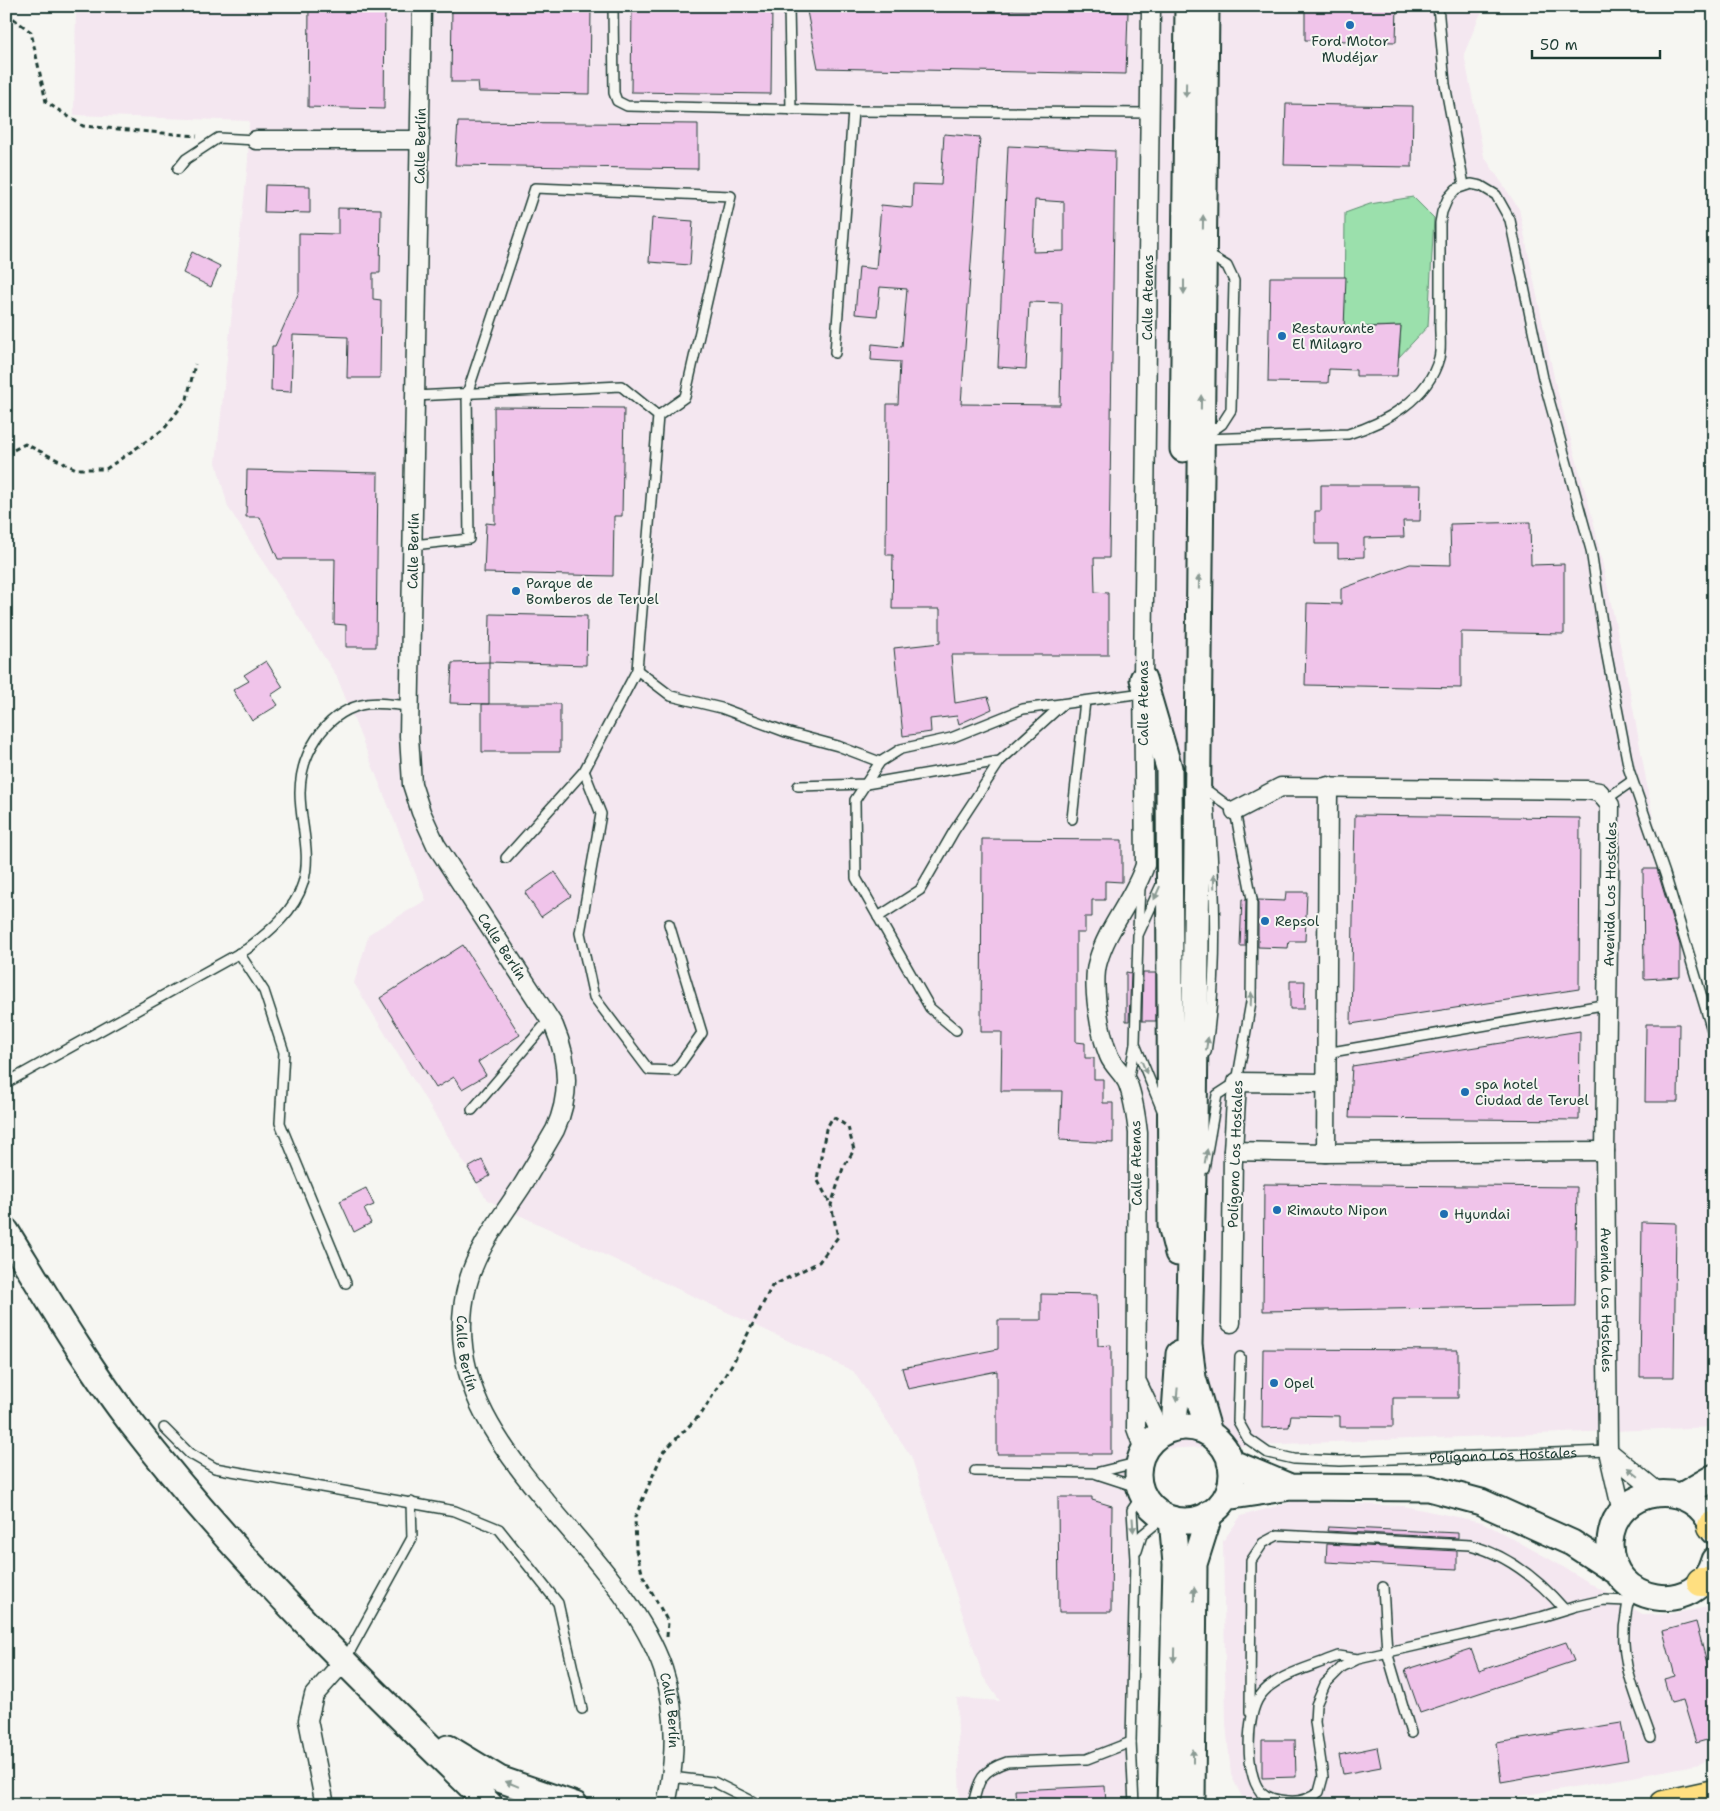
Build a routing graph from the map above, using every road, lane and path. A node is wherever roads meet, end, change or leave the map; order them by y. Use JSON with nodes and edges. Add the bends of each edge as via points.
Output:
{"nodes":[{"id":1,"x":422,"y":6,"type":"edge"},
{"id":2,"x":613,"y":6,"type":"edge"},
{"id":3,"x":789,"y":6,"type":"edge"},
{"id":4,"x":1151,"y":6,"type":"edge"},
{"id":5,"x":1188,"y":6,"type":"edge"},
{"id":6,"x":1197,"y":6,"type":"edge"},
{"id":7,"x":1206,"y":6,"type":"edge"},
{"id":8,"x":1438,"y":6,"type":"edge"},
{"id":9,"x":6,"y":13,"type":"edge"},
{"id":10,"x":1205,"y":99,"type":"junction"},
{"id":11,"x":791,"y":110,"type":"junction"},
{"id":12,"x":853,"y":111,"type":"junction"},
{"id":13,"x":1150,"y":113,"type":"junction"},
{"id":14,"x":218,"y":138,"type":"junction"},
{"id":15,"x":256,"y":140,"type":"joint"},
{"id":16,"x":420,"y":140,"type":"junction"},
{"id":17,"x":178,"y":169,"type":"dead end"},
{"id":18,"x":1464,"y":185,"type":"junction"},
{"id":19,"x":835,"y":353,"type":"dead end"},
{"id":20,"x":195,"y":364,"type":"dead end"},
{"id":21,"x":468,"y":394,"type":"junction"},
{"id":22,"x":415,"y":396,"type":"junction"},
{"id":23,"x":658,"y":416,"type":"junction"},
{"id":24,"x":1200,"y":439,"type":"junction"},
{"id":25,"x":6,"y":454,"type":"edge"},
{"id":26,"x":413,"y":545,"type":"junction"},
{"id":27,"x":1198,"y":633,"type":"junction"},
{"id":28,"x":637,"y":670,"type":"junction"},
{"id":29,"x":1143,"y":686,"type":"junction"},
{"id":30,"x":1085,"y":701,"type":"junction"},
{"id":31,"x":1063,"y":704,"type":"junction"},
{"id":32,"x":410,"y":706,"type":"junction"},
{"id":33,"x":1000,"y":761,"type":"junction"},
{"id":34,"x":1208,"y":761,"type":"dead end"},
{"id":35,"x":880,"y":762,"type":"junction"},
{"id":36,"x":584,"y":772,"type":"junction"},
{"id":37,"x":1208,"y":781,"type":"dead end"},
{"id":38,"x":1632,"y":781,"type":"junction"},
{"id":39,"x":866,"y":784,"type":"junction"},
{"id":40,"x":798,"y":786,"type":"dead end"},
{"id":41,"x":1328,"y":786,"type":"junction"},
{"id":42,"x":1208,"y":791,"type":"junction"},
{"id":43,"x":1605,"y":800,"type":"junction"},
{"id":44,"x":1235,"y":811,"type":"junction"},
{"id":45,"x":1072,"y":819,"type":"dead end"},
{"id":46,"x":1180,"y":831,"type":"junction"},
{"id":47,"x":506,"y":858,"type":"dead end"},
{"id":48,"x":1170,"y":866,"type":"junction"},
{"id":49,"x":1140,"y":880,"type":"junction"},
{"id":50,"x":878,"y":917,"type":"junction"},
{"id":51,"x":669,"y":924,"type":"dead end"},
{"id":52,"x":1138,"y":935,"type":"junction"},
{"id":53,"x":239,"y":954,"type":"junction"},
{"id":54,"x":1608,"y":1004,"type":"junction"},
{"id":55,"x":550,"y":1019,"type":"junction"},
{"id":56,"x":956,"y":1030,"type":"dead end"},
{"id":57,"x":1714,"y":1037,"type":"edge"},
{"id":58,"x":1135,"y":1044,"type":"junction"},
{"id":59,"x":1326,"y":1054,"type":"junction"},
{"id":60,"x":1237,"y":1082,"type":"junction"},
{"id":61,"x":6,"y":1083,"type":"edge"},
{"id":62,"x":1127,"y":1083,"type":"junction"},
{"id":63,"x":1326,"y":1083,"type":"junction"},
{"id":64,"x":472,"y":1110,"type":"dead end"},
{"id":65,"x":1182,"y":1128,"type":"junction"},
{"id":66,"x":1233,"y":1151,"type":"junction"},
{"id":67,"x":1605,"y":1151,"type":"junction"},
{"id":68,"x":1326,"y":1153,"type":"junction"},
{"id":69,"x":831,"y":1205,"type":"junction"},
{"id":70,"x":10,"y":1242,"type":"edge"},
{"id":71,"x":1178,"y":1253,"type":"junction"},
{"id":72,"x":346,"y":1283,"type":"dead end"},
{"id":73,"x":1231,"y":1323,"type":"dead end"},
{"id":74,"x":1189,"y":1344,"type":"junction"},
{"id":75,"x":1240,"y":1357,"type":"dead end"},
{"id":76,"x":1136,"y":1380,"type":"junction"},
{"id":77,"x":164,"y":1428,"type":"dead end"},
{"id":78,"x":1209,"y":1433,"type":"junction"},
{"id":79,"x":1155,"y":1443,"type":"junction"},
{"id":80,"x":1608,"y":1451,"type":"junction"},
{"id":81,"x":1230,"y":1462,"type":"junction"},
{"id":82,"x":975,"y":1471,"type":"dead end"},
{"id":83,"x":1095,"y":1473,"type":"junction"},
{"id":84,"x":1714,"y":1477,"type":"edge"},
{"id":85,"x":1291,"y":1488,"type":"junction"},
{"id":86,"x":1142,"y":1491,"type":"junction"},
{"id":87,"x":1670,"y":1494,"type":"junction"},
{"id":88,"x":411,"y":1502,"type":"junction"},
{"id":89,"x":1218,"y":1505,"type":"junction"},
{"id":90,"x":1622,"y":1512,"type":"junction"},
{"id":91,"x":1168,"y":1517,"type":"junction"},
{"id":92,"x":1713,"y":1525,"type":"edge"},
{"id":93,"x":1611,"y":1535,"type":"junction"},
{"id":94,"x":1572,"y":1543,"type":"junction"},
{"id":95,"x":1135,"y":1559,"type":"junction"},
{"id":96,"x":1618,"y":1573,"type":"junction"},
{"id":97,"x":1709,"y":1575,"type":"edge"},
{"id":98,"x":1383,"y":1588,"type":"dead end"},
{"id":99,"x":1633,"y":1596,"type":"junction"},
{"id":100,"x":1564,"y":1609,"type":"junction"},
{"id":101,"x":656,"y":1652,"type":"junction"},
{"id":102,"x":1387,"y":1652,"type":"junction"},
{"id":103,"x":1358,"y":1659,"type":"junction"},
{"id":104,"x":345,"y":1660,"type":"junction"},
{"id":105,"x":388,"y":1706,"type":"junction"},
{"id":106,"x":582,"y":1709,"type":"dead end"},
{"id":107,"x":1250,"y":1725,"type":"junction"},
{"id":108,"x":1411,"y":1733,"type":"dead end"},
{"id":109,"x":1651,"y":1738,"type":"dead end"},
{"id":110,"x":1131,"y":1742,"type":"junction"},
{"id":111,"x":671,"y":1777,"type":"junction"},
{"id":112,"x":1714,"y":1794,"type":"edge"},
{"id":113,"x":325,"y":1805,"type":"edge"},
{"id":114,"x":490,"y":1805,"type":"edge"},
{"id":115,"x":575,"y":1805,"type":"edge"},
{"id":116,"x":666,"y":1805,"type":"edge"},
{"id":117,"x":760,"y":1805,"type":"edge"},
{"id":118,"x":973,"y":1805,"type":"edge"},
{"id":119,"x":1134,"y":1805,"type":"edge"},
{"id":120,"x":1170,"y":1805,"type":"edge"},
{"id":121,"x":1192,"y":1805,"type":"edge"},
{"id":122,"x":1664,"y":1805,"type":"edge"}],
"edges":[{"from":1,"to":16,"type":"street","name":"Calle Berlín"},
{"from":2,"to":11,"type":"lane","via":[[614,93],[617,101],[627,106]]},
{"from":3,"to":11,"type":"lane"},
{"from":4,"to":13,"type":"street","name":"Calle Atenas"},
{"from":5,"to":46,"type":"main road","one_way":true},
{"from":6,"to":10,"type":"main road"},
{"from":7,"to":10,"type":"main road"},
{"from":8,"to":18,"type":"lane","via":[[1445,84]]},
{"from":9,"to":14,"type":"path","via":[[31,32],[46,102],[83,126]]},
{"from":24,"to":10,"type":"main road","one_way":true},
{"from":11,"to":12,"type":"lane"},
{"from":12,"to":13,"type":"lane"},
{"from":12,"to":19,"type":"lane"},
{"from":13,"to":29,"type":"street","name":"Calle Atenas"},
{"from":14,"to":15,"type":"lane"},
{"from":14,"to":17,"type":"lane","via":[[186,159]]},
{"from":15,"to":16,"type":"street"},
{"from":16,"to":22,"type":"street","name":"Calle Berlín"},
{"from":18,"to":24,"type":"lane","via":[[1448,198],[1442,212],[1439,356],[1420,392],[1383,420],[1348,434]]},
{"from":18,"to":38,"type":"lane","via":[[1489,190],[1505,208],[1510,220],[1543,378],[1591,550],[1606,656]]},
{"from":20,"to":25,"type":"path","via":[[187,399],[164,429],[106,469],[76,469],[25,444]]},
{"from":21,"to":22,"type":"lane"},
{"from":21,"to":23,"type":"lane","via":[[621,386]]},
{"from":21,"to":23,"type":"lane","via":[[535,188],[731,196],[685,397]]},
{"from":21,"to":26,"type":"lane","via":[[469,539]]},
{"from":22,"to":26,"type":"street","name":"Calle Berlín"},
{"from":23,"to":28,"type":"lane"},
{"from":27,"to":24,"type":"main road","one_way":true},
{"from":26,"to":32,"type":"street","name":"Calle Berlín"},
{"from":27,"to":34,"type":"lane","via":[[1207,672]]},
{"from":27,"to":65,"type":"main road"},
{"from":28,"to":35,"type":"lane","via":[[671,696],[721,708]]},
{"from":28,"to":36,"type":"lane"},
{"from":29,"to":30,"type":"lane"},
{"from":29,"to":48,"type":"main road","via":[[1169,768]]},
{"from":29,"to":49,"type":"street","name":"Calle Atenas","via":[[1146,865]]},
{"from":30,"to":31,"type":"lane"},
{"from":30,"to":45,"type":"lane"},
{"from":31,"to":33,"type":"lane"},
{"from":31,"to":35,"type":"lane","via":[[1023,710],[951,738],[901,750]]},
{"from":32,"to":53,"type":"lane","via":[[374,703],[349,709],[332,720],[312,746],[304,760],[301,776],[307,854],[302,886],[281,920]]},
{"from":32,"to":55,"type":"street","name":"Calle Berlín","via":[[412,784],[421,812],[436,845]]},
{"from":33,"to":39,"type":"lane"},
{"from":33,"to":50,"type":"lane","via":[[920,890]]},
{"from":35,"to":39,"type":"lane"},
{"from":36,"to":47,"type":"lane"},
{"from":36,"to":51,"type":"lane","via":[[601,814],[580,933],[594,997],[649,1070],[675,1071],[702,1033]]},
{"from":37,"to":42,"type":"lane"},
{"from":38,"to":43,"type":"lane"},
{"from":38,"to":57,"type":"lane","via":[[1665,874]]},
{"from":39,"to":40,"type":"lane"},
{"from":39,"to":50,"type":"lane","via":[[856,800],[856,878]]},
{"from":41,"to":43,"type":"street","via":[[1587,790],[1599,792]]},
{"from":41,"to":44,"type":"street","via":[[1280,787]]},
{"from":41,"to":59,"type":"street"},
{"from":42,"to":44,"type":"lane"},
{"from":65,"to":42,"type":"lane","one_way":true,"via":[[1212,1012],[1215,882]]},
{"from":43,"to":54,"type":"street","name":"Avenida Los Hostales","via":[[1610,805],[1611,818]]},
{"from":60,"to":44,"type":"lane","name":"Polígono Los Hostales","one_way":true,"via":[[1251,1002],[1252,899]]},
{"from":46,"to":48,"type":"lane"},
{"from":46,"to":71,"type":"main road"},
{"from":48,"to":52,"type":"lane","one_way":true},
{"from":48,"to":65,"type":"main road"},
{"from":49,"to":52,"type":"lane"},
{"from":49,"to":62,"type":"street","name":"Calle Atenas","via":[[1127,899],[1097,963],[1097,1010],[1103,1038],[1109,1057]]},
{"from":50,"to":56,"type":"lane","via":[[930,1008]]},
{"from":52,"to":58,"type":"lane"},
{"from":53,"to":61,"type":"lane"},
{"from":53,"to":72,"type":"lane","via":[[264,992],[284,1052],[280,1123]]},
{"from":54,"to":59,"type":"lane"},
{"from":54,"to":67,"type":"street","name":"Avenida Los Hostales"},
{"from":55,"to":64,"type":"lane"},
{"from":55,"to":101,"type":"street","name":"Calle Berlín","via":[[565,1058],[567,1086],[562,1113],[471,1273],[462,1322],[466,1367],[475,1399],[492,1430],[616,1586]]},
{"from":58,"to":62,"type":"lane"},
{"from":58,"to":65,"type":"lane","one_way":true},
{"from":59,"to":63,"type":"street"},
{"from":60,"to":63,"type":"street"},
{"from":60,"to":66,"type":"street","name":"Polígono Los Hostales"},
{"from":74,"to":60,"type":"lane","one_way":true,"via":[[1200,1190],[1217,1095]]},
{"from":62,"to":76,"type":"street","name":"Calle Atenas","via":[[1138,1133]]},
{"from":63,"to":68,"type":"street"},
{"from":65,"to":71,"type":"main road","via":[[1171,1225]]},
{"from":65,"to":74,"type":"main road"},
{"from":66,"to":68,"type":"street"},
{"from":66,"to":73,"type":"street","name":"Polígono Los Hostales"},
{"from":67,"to":68,"type":"street"},
{"from":67,"to":80,"type":"street","name":"Avenida Los Hostales"},
{"from":69,"to":69,"type":"path","via":[[843,1168],[854,1150],[848,1127],[833,1117],[826,1129],[817,1179]]},
{"from":69,"to":101,"type":"path","via":[[838,1237],[819,1262],[772,1286],[734,1361],[702,1413],[663,1452],[635,1516],[636,1550],[644,1576],[668,1622],[666,1643]]},
{"from":70,"to":104,"type":"main road","via":[[131,1422],[165,1466]]},
{"from":71,"to":79,"type":"main road","one_way":true,"via":[[1179,1371]]},
{"from":74,"to":78,"type":"main road","via":[[1193,1378]]},
{"from":75,"to":80,"type":"lane","name":"Polígono Los Hostales","via":[[1238,1421],[1248,1439],[1268,1453],[1294,1459],[1340,1461]]},
{"from":76,"to":79,"type":"street","name":"Calle Atenas"},
{"from":76,"to":79,"type":"street","name":"Calle Atenas","via":[[1136,1428]]},
{"from":77,"to":88,"type":"lane","via":[[189,1453],[215,1468]]},
{"from":78,"to":79,"type":"main road","via":[[1195,1428]]},
{"from":78,"to":81,"type":"main road","via":[[1218,1441]]},
{"from":79,"to":83,"type":"lane"},
{"from":79,"to":86,"type":"main road","via":[[1138,1475]]},
{"from":87,"to":80,"type":"street","one_way":true},
{"from":80,"to":90,"type":"street"},
{"from":81,"to":85,"type":"main road"},
{"from":81,"to":89,"type":"main road","via":[[1232,1474]]},
{"from":82,"to":83,"type":"lane"},
{"from":83,"to":86,"type":"lane"},
{"from":84,"to":87,"type":"main road"},
{"from":85,"to":89,"type":"main road"},
{"from":85,"to":94,"type":"main road","via":[[1430,1488],[1482,1502]]},
{"from":86,"to":91,"type":"main road","via":[[1154,1509]]},
{"from":86,"to":95,"type":"lane","one_way":true,"via":[[1132,1510]]},
{"from":87,"to":90,"type":"main road","via":[[1639,1498]]},
{"from":87,"to":92,"type":"main road","via":[[1692,1501]]},
{"from":88,"to":104,"type":"lane","via":[[412,1538]]},
{"from":88,"to":106,"type":"lane","via":[[455,1511],[499,1529],[558,1603]]},
{"from":89,"to":91,"type":"main road","via":[[1186,1520]]},
{"from":121,"to":89,"type":"main road","one_way":true,"via":[[1194,1564]]},
{"from":90,"to":93,"type":"main road"},
{"from":91,"to":95,"type":"lane","via":[[1142,1535]]},
{"from":91,"to":120,"type":"main road","one_way":true,"via":[[1176,1564]]},
{"from":93,"to":94,"type":"main road"},
{"from":93,"to":96,"type":"main road","via":[[1611,1551]]},
{"from":94,"to":96,"type":"main road"},
{"from":95,"to":110,"type":"lane"},
{"from":96,"to":99,"type":"main road"},
{"from":97,"to":99,"type":"main road","via":[[1689,1592],[1669,1598]]},
{"from":98,"to":102,"type":"lane"},
{"from":99,"to":100,"type":"lane"},
{"from":99,"to":109,"type":"lane","via":[[1623,1627],[1623,1654]]},
{"from":100,"to":102,"type":"lane"},
{"from":100,"to":107,"type":"lane","via":[[1544,1587],[1518,1567],[1470,1545],[1284,1534],[1272,1537],[1251,1560]]},
{"from":101,"to":111,"type":"street","name":"Calle Berlín","via":[[674,1721]]},
{"from":102,"to":103,"type":"lane"},
{"from":102,"to":108,"type":"lane"},
{"from":103,"to":107,"type":"lane","via":[[1338,1656],[1272,1685],[1259,1696]]},
{"from":103,"to":107,"type":"lane","via":[[1331,1676],[1319,1695],[1315,1722],[1323,1777],[1320,1792],[1313,1797],[1291,1802],[1269,1798],[1261,1792],[1252,1774]]},
{"from":104,"to":105,"type":"main road"},
{"from":104,"to":113,"type":"street","via":[[314,1695],[308,1720]]},
{"from":105,"to":114,"type":"main road"},
{"from":115,"to":105,"type":"main road","one_way":true,"via":[[486,1772]]},
{"from":110,"to":118,"type":"lane","via":[[1087,1759],[1007,1762],[994,1766],[980,1780]]},
{"from":110,"to":119,"type":"lane"},
{"from":111,"to":116,"type":"street","name":"Calle Berlín"},
{"from":111,"to":117,"type":"lane","via":[[714,1782]]},
{"from":112,"to":122,"type":"highway"}]}
